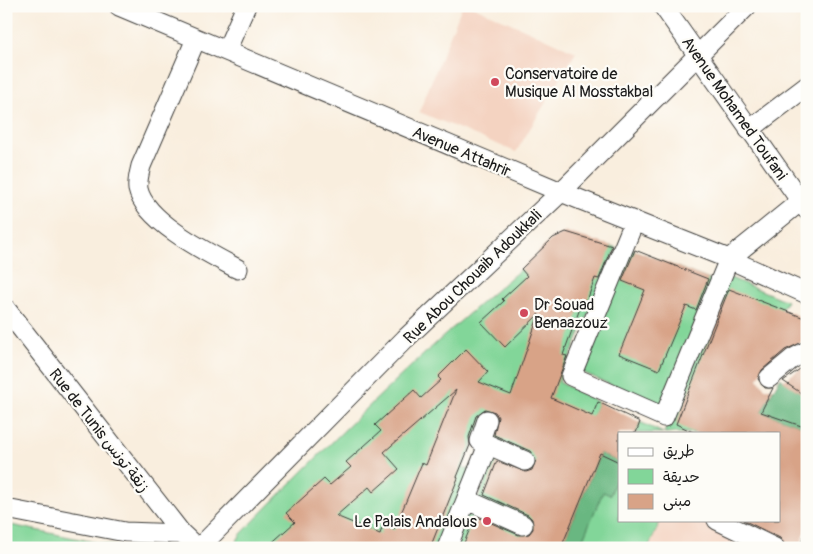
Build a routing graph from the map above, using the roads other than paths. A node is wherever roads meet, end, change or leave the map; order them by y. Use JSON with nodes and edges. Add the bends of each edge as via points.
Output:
{"nodes":[{"id":1,"x":119,"y":6,"type":"edge"},
{"id":2,"x":246,"y":6,"type":"edge"},
{"id":3,"x":663,"y":6,"type":"edge"},
{"id":4,"x":747,"y":6,"type":"edge"},
{"id":5,"x":196,"y":39,"type":"junction"},
{"id":6,"x":226,"y":52,"type":"junction"},
{"id":7,"x":698,"y":55,"type":"junction"},
{"id":8,"x":807,"y":86,"type":"edge"},
{"id":9,"x":749,"y":130,"type":"junction"},
{"id":10,"x":561,"y":192,"type":"junction"},
{"id":11,"x":805,"y":202,"type":"edge"},
{"id":12,"x":634,"y":222,"type":"junction"},
{"id":13,"x":729,"y":259,"type":"junction"},
{"id":14,"x":238,"y":269,"type":"dead end"},
{"id":15,"x":807,"y":294,"type":"edge"},
{"id":16,"x":6,"y":309,"type":"edge"},
{"id":17,"x":807,"y":351,"type":"edge"},
{"id":18,"x":769,"y":378,"type":"dead end"},
{"id":19,"x":487,"y":420,"type":"dead end"},
{"id":20,"x":488,"y":445,"type":"junction"},
{"id":21,"x":525,"y":461,"type":"dead end"},
{"id":22,"x":467,"y":500,"type":"junction"},
{"id":23,"x":6,"y":510,"type":"edge"},
{"id":24,"x":721,"y":522,"type":"edge"},
{"id":25,"x":522,"y":525,"type":"dead end"},
{"id":26,"x":182,"y":534,"type":"junction"},
{"id":27,"x":198,"y":548,"type":"edge"},
{"id":28,"x":447,"y":548,"type":"edge"},
{"id":29,"x":774,"y":548,"type":"edge"}],
"edges":[{"from":1,"to":5,"type":"street","name":"Avenue Attahrir"},
{"from":2,"to":6,"type":"street"},
{"from":3,"to":7,"type":"street","name":"Avenue Mohamed Toufani"},
{"from":4,"to":7,"type":"street","name":"Rue Abou Chouaib Adoukkali"},
{"from":5,"to":6,"type":"street","name":"Avenue Attahrir"},
{"from":5,"to":14,"type":"street","via":[[141,166],[138,190],[156,216],[207,252]]},
{"from":6,"to":10,"type":"street","name":"Avenue Attahrir"},
{"from":7,"to":9,"type":"street","name":"Avenue Mohamed Toufani"},
{"from":7,"to":10,"type":"street","name":"Rue Abou Chouaib Adoukkali"},
{"from":8,"to":9,"type":"street"},
{"from":9,"to":11,"type":"street","name":"Avenue Mohamed Toufani"},
{"from":10,"to":12,"type":"street","name":"Avenue Attahrir"},
{"from":10,"to":27,"type":"street","name":"Rue Abou Chouaib Adoukkali","via":[[405,339]]},
{"from":11,"to":13,"type":"street"},
{"from":12,"to":13,"type":"street","name":"Avenue Attahrir"},
{"from":12,"to":13,"type":"street","via":[[571,376],[664,417]]},
{"from":13,"to":15,"type":"street","name":"Avenue Attahrir"},
{"from":16,"to":26,"type":"street","name":"Rue de Tunis زنقة تونس"},
{"from":17,"to":18,"type":"street"},
{"from":19,"to":20,"type":"street","via":[[480,442]]},
{"from":20,"to":21,"type":"street"},
{"from":20,"to":22,"type":"street"},
{"from":22,"to":25,"type":"street"},
{"from":22,"to":28,"type":"street"},
{"from":23,"to":26,"type":"street","via":[[125,532]]},
{"from":24,"to":29,"type":"street"},
{"from":26,"to":27,"type":"street","name":"Rue de Tunis زنقة تونس"}]}
